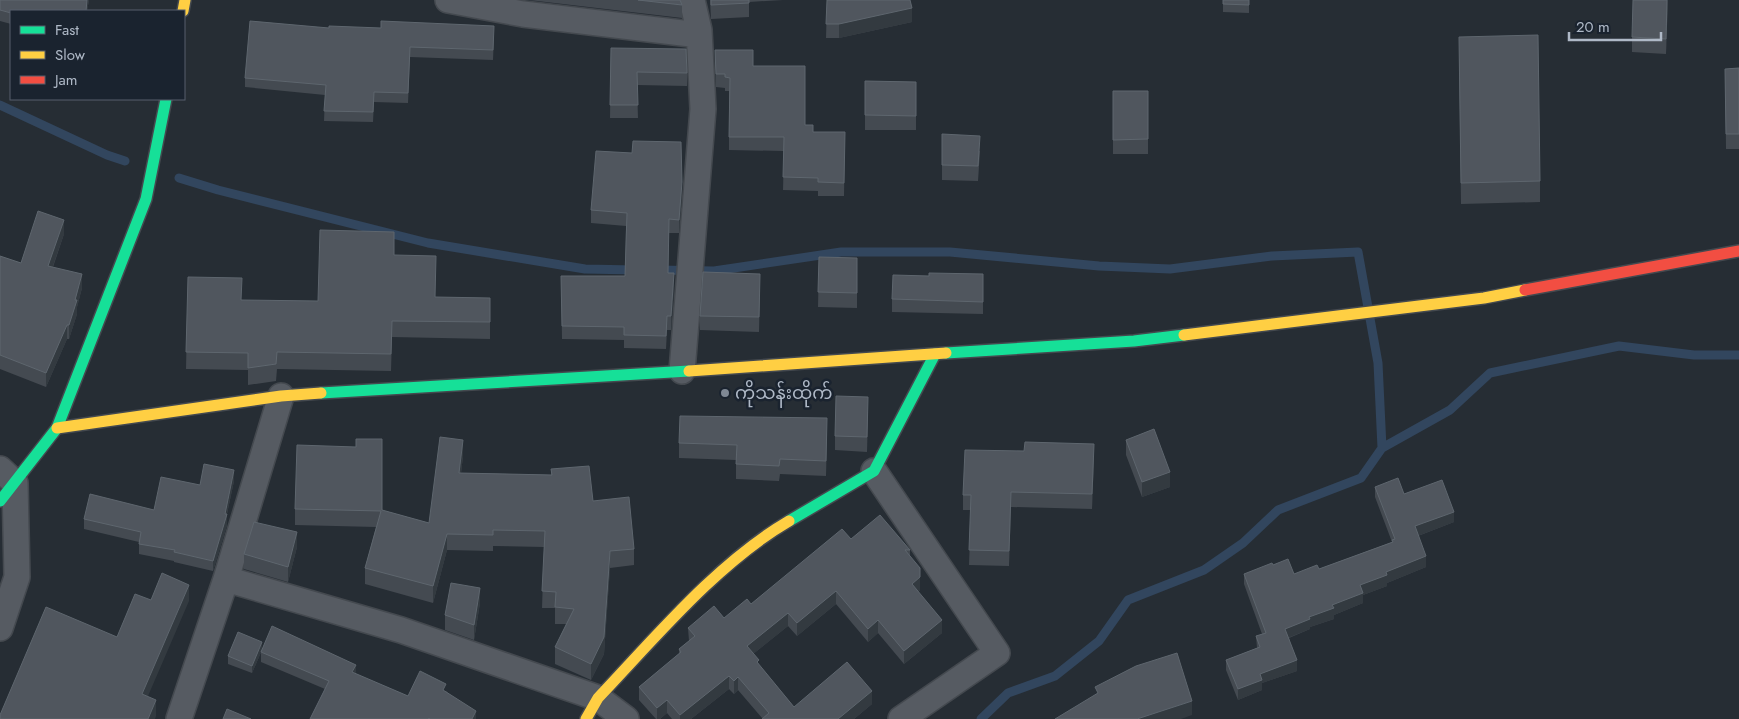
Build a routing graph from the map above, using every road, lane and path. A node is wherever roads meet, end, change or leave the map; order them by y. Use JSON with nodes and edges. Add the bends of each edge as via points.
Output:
{"nodes":[{"id":1,"x":448,"y":0,"type":"edge"},
{"id":2,"x":692,"y":0,"type":"edge"},
{"id":3,"x":699,"y":35,"type":"junction"},
{"id":4,"x":166,"y":100,"type":"edge"},
{"id":5,"x":1739,"y":252,"type":"edge"},
{"id":6,"x":936,"y":354,"type":"junction"},
{"id":7,"x":682,"y":371,"type":"junction"},
{"id":8,"x":281,"y":396,"type":"junction"},
{"id":9,"x":58,"y":428,"type":"junction"},
{"id":10,"x":874,"y":471,"type":"junction"},
{"id":11,"x":5,"y":485,"type":"edge"},
{"id":12,"x":226,"y":579,"type":"junction"},
{"id":13,"x":0,"y":628,"type":"edge"},
{"id":14,"x":592,"y":709,"type":"edge"},
{"id":15,"x":179,"y":719,"type":"edge"},
{"id":16,"x":626,"y":719,"type":"edge"},
{"id":17,"x":902,"y":719,"type":"edge"}],
"edges":[{"from":1,"to":3,"type":"street","via":[[523,14]]},
{"from":2,"to":3,"type":"street"},
{"from":3,"to":7,"type":"street","via":[[703,109]]},
{"from":4,"to":9,"type":"street","via":[[146,199]]},
{"from":5,"to":6,"type":"street","via":[[1474,299],[1134,341]]},
{"from":6,"to":7,"type":"street"},
{"from":6,"to":10,"type":"street"},
{"from":7,"to":8,"type":"street"},
{"from":8,"to":9,"type":"street"},
{"from":8,"to":12,"type":"street"},
{"from":9,"to":11,"type":"street"},
{"from":10,"to":14,"type":"street","via":[[765,535],[699,592]]},
{"from":10,"to":17,"type":"street","via":[[997,653]]},
{"from":11,"to":13,"type":"street","via":[[17,577]]},
{"from":12,"to":14,"type":"street","via":[[401,630]]},
{"from":12,"to":15,"type":"street"},
{"from":14,"to":16,"type":"street"}]}
